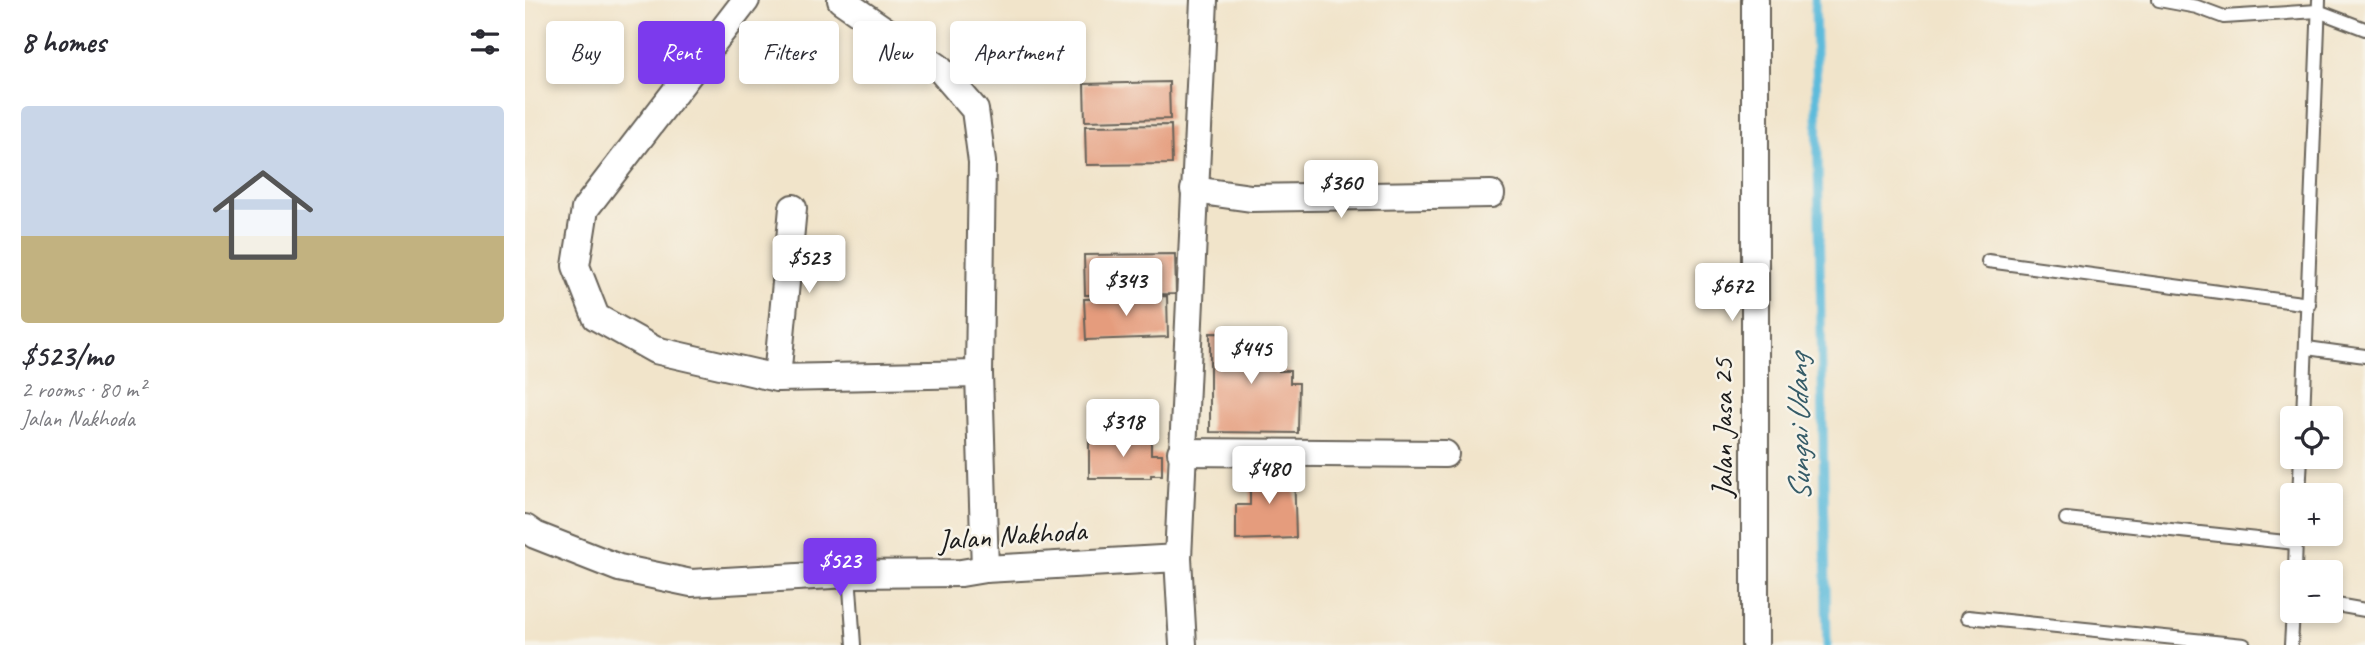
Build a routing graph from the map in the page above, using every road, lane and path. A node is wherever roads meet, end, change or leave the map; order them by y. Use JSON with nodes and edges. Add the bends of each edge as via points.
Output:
{"nodes":[{"id":1,"x":745,"y":0,"type":"edge"},
{"id":2,"x":841,"y":0,"type":"edge"},
{"id":3,"x":1204,"y":0,"type":"edge"},
{"id":4,"x":1755,"y":0,"type":"edge"},
{"id":5,"x":2159,"y":0,"type":"edge"},
{"id":6,"x":2318,"y":5,"type":"edge"},
{"id":7,"x":2365,"y":29,"type":"edge"},
{"id":8,"x":1194,"y":190,"type":"junction"},
{"id":9,"x":1491,"y":194,"type":"dead end"},
{"id":10,"x":793,"y":208,"type":"dead end"},
{"id":11,"x":1988,"y":261,"type":"dead end"},
{"id":12,"x":2309,"y":304,"type":"junction"},
{"id":13,"x":2307,"y":348,"type":"junction"},
{"id":14,"x":2365,"y":356,"type":"edge"},
{"id":15,"x":979,"y":374,"type":"junction"},
{"id":16,"x":777,"y":378,"type":"junction"},
{"id":17,"x":2304,"y":406,"type":"edge"},
{"id":18,"x":1181,"y":453,"type":"junction"},
{"id":19,"x":1444,"y":454,"type":"dead end"},
{"id":20,"x":2066,"y":519,"type":"dead end"},
{"id":21,"x":2280,"y":538,"type":"edge"},
{"id":22,"x":528,"y":539,"type":"edge"},
{"id":23,"x":1178,"y":558,"type":"junction"},
{"id":24,"x":985,"y":569,"type":"junction"},
{"id":25,"x":849,"y":574,"type":"junction"},
{"id":26,"x":2343,"y":606,"type":"edge"},
{"id":27,"x":2365,"y":610,"type":"edge"},
{"id":28,"x":1968,"y":617,"type":"dead end"},
{"id":29,"x":2292,"y":623,"type":"edge"},
{"id":30,"x":854,"y":645,"type":"edge"},
{"id":31,"x":1183,"y":645,"type":"edge"},
{"id":32,"x":1755,"y":645,"type":"edge"},
{"id":33,"x":2243,"y":645,"type":"edge"},
{"id":34,"x":2291,"y":645,"type":"edge"}],
"edges":[{"from":1,"to":16,"type":"street","via":[[585,209],[576,266],[596,317],[655,350]]},
{"from":2,"to":15,"type":"street","via":[[938,67],[975,110],[982,162]]},
{"from":3,"to":8,"type":"street"},
{"from":4,"to":32,"type":"street","name":"Jalan Jasa 25"},
{"from":5,"to":6,"type":"lane","via":[[2224,18]]},
{"from":6,"to":7,"type":"lane"},
{"from":6,"to":12,"type":"lane"},
{"from":8,"to":9,"type":"street","via":[[1251,198]]},
{"from":8,"to":18,"type":"street"},
{"from":10,"to":16,"type":"street"},
{"from":11,"to":12,"type":"lane"},
{"from":12,"to":13,"type":"lane"},
{"from":13,"to":14,"type":"lane"},
{"from":13,"to":17,"type":"lane"},
{"from":15,"to":16,"type":"street"},
{"from":15,"to":24,"type":"street"},
{"from":18,"to":19,"type":"street"},
{"from":18,"to":23,"type":"street"},
{"from":20,"to":21,"type":"lane"},
{"from":22,"to":25,"type":"street","name":"Jalan Nakhoda","via":[[619,568],[691,583]]},
{"from":23,"to":24,"type":"street","name":"Jalan Nakhoda"},
{"from":23,"to":31,"type":"street"},
{"from":24,"to":25,"type":"street","name":"Jalan Nakhoda"},
{"from":25,"to":30,"type":"lane"},
{"from":26,"to":27,"type":"lane"},
{"from":28,"to":33,"type":"lane"},
{"from":29,"to":34,"type":"lane"}]}
